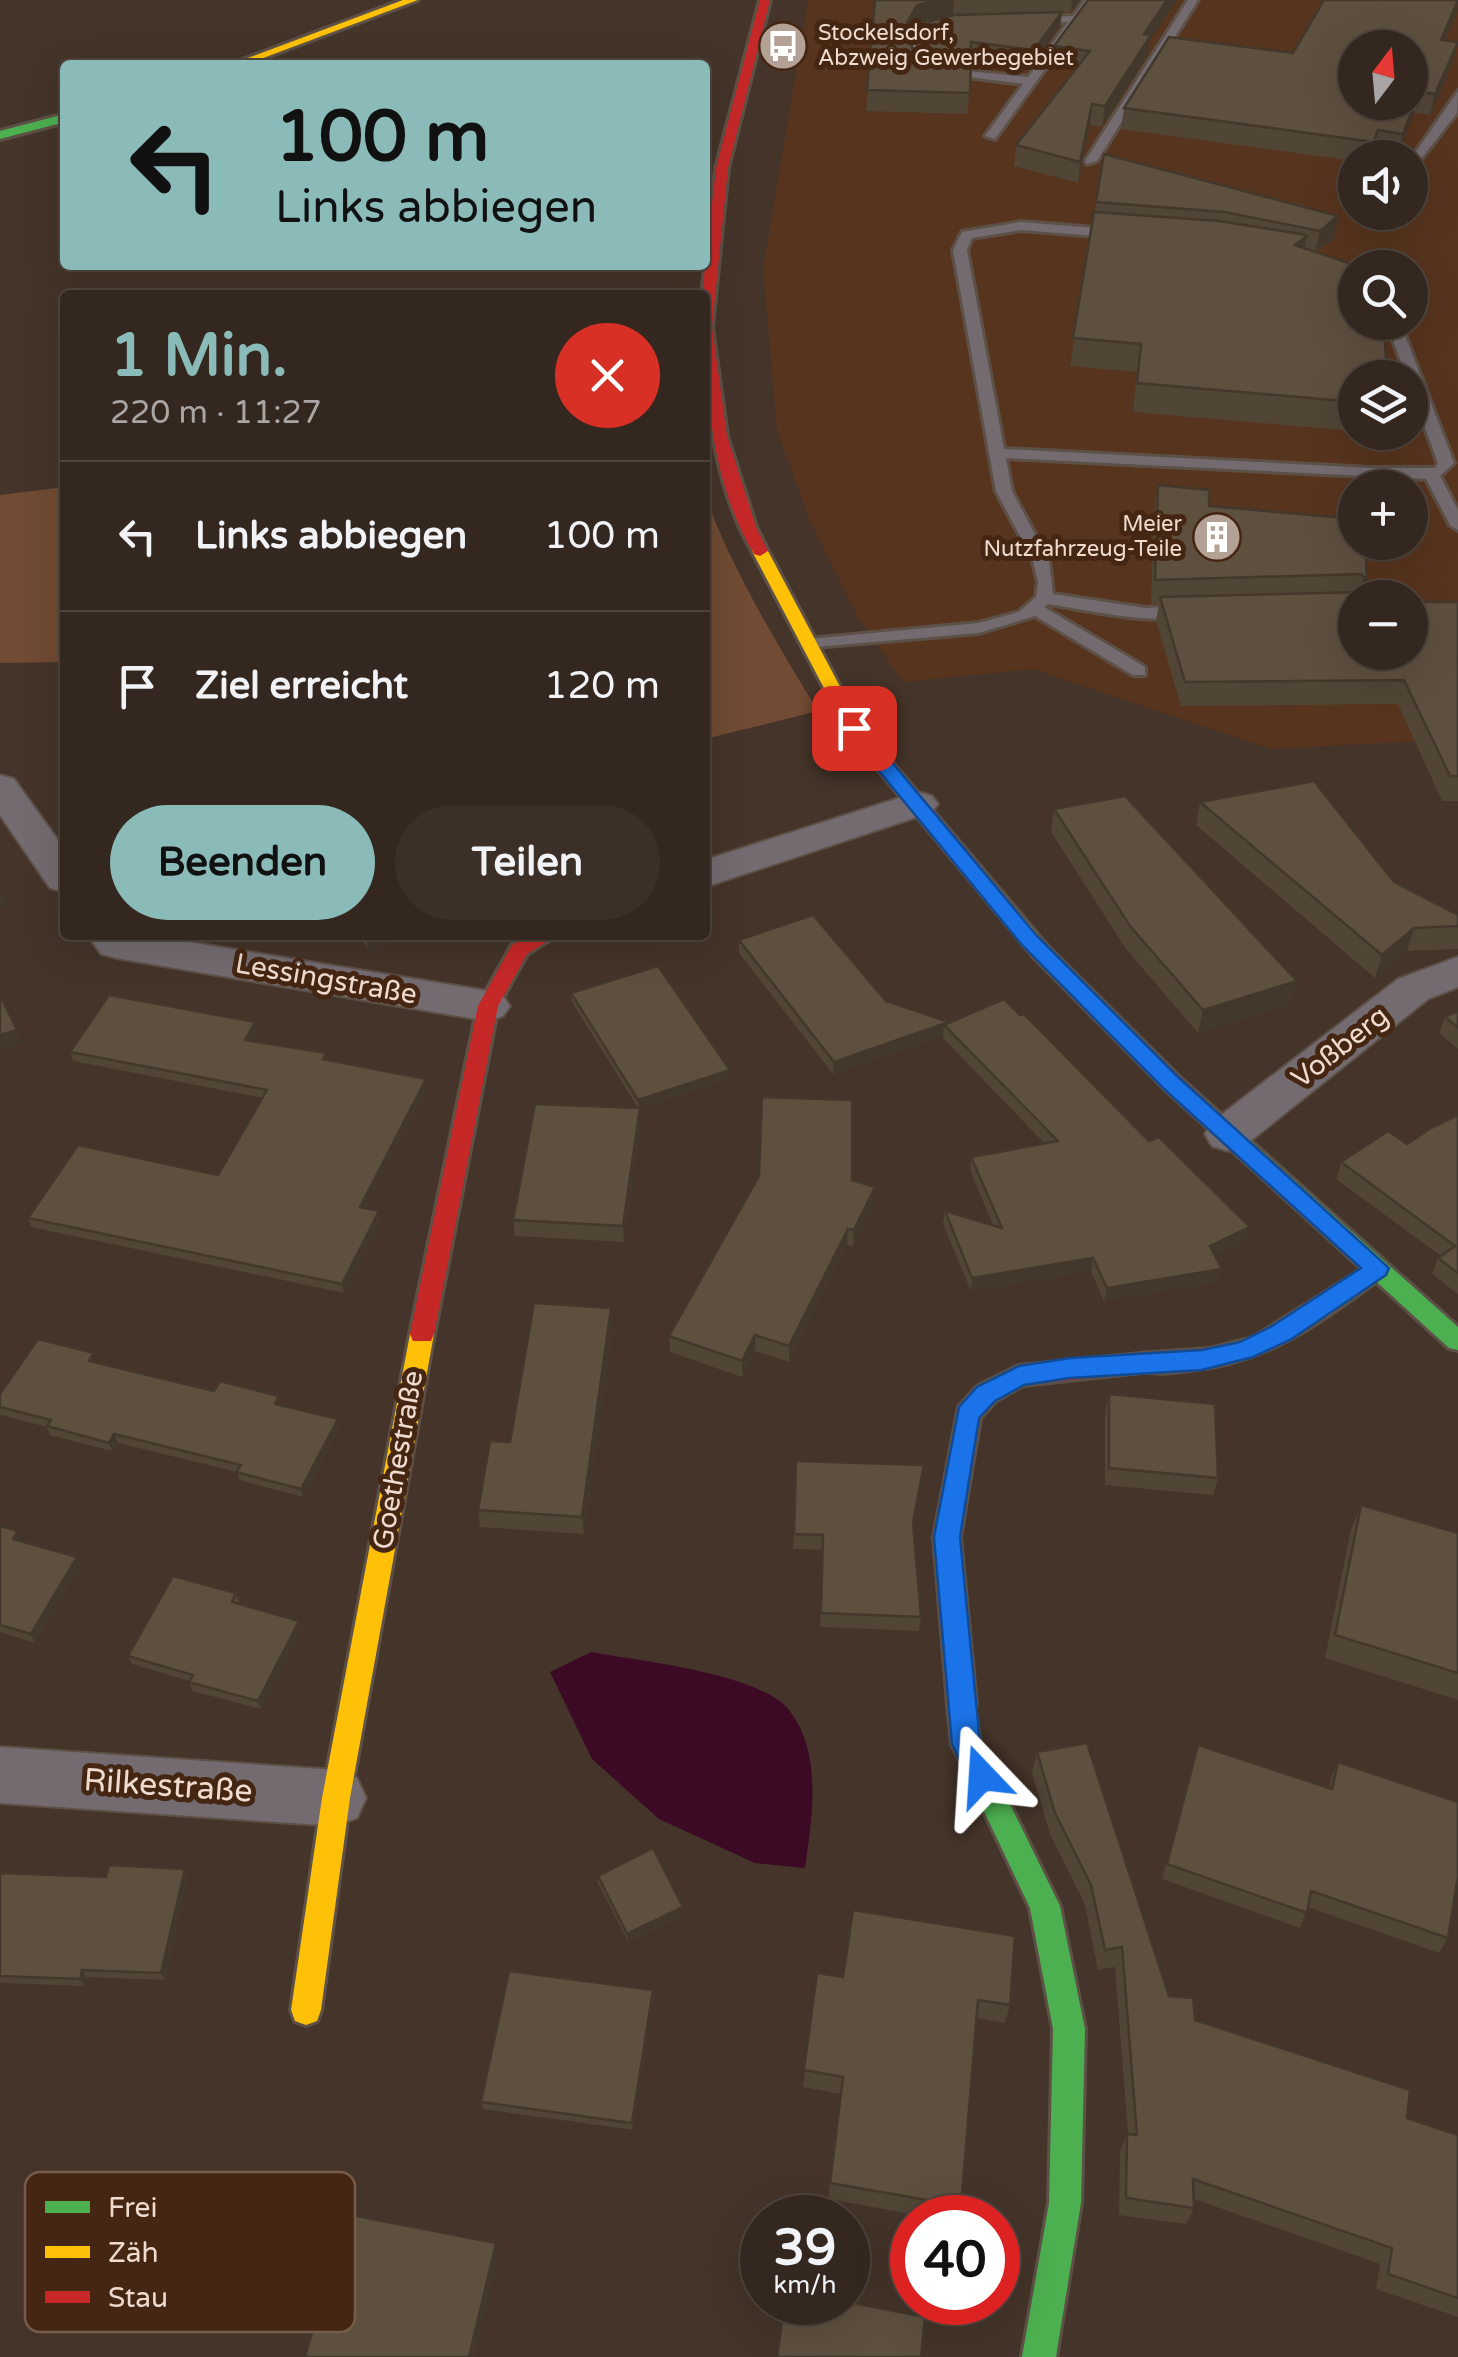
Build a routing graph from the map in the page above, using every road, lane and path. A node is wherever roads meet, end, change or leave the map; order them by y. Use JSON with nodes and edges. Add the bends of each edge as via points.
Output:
{"nodes":[{"id":1,"x":414,"y":0,"type":"edge"},
{"id":2,"x":764,"y":0,"type":"edge"},
{"id":3,"x":1090,"y":0,"type":"edge"},
{"id":4,"x":1193,"y":0,"type":"edge"},
{"id":5,"x":1076,"y":18,"type":"junction"},
{"id":6,"x":1024,"y":20,"type":"edge"},
{"id":7,"x":970,"y":22,"type":"edge"},
{"id":8,"x":249,"y":60,"type":"edge"},
{"id":9,"x":1031,"y":82,"type":"junction"},
{"id":10,"x":1458,"y":94,"type":"edge"},
{"id":11,"x":60,"y":119,"type":"edge"},
{"id":12,"x":0,"y":135,"type":"edge"},
{"id":13,"x":992,"y":136,"type":"dead end"},
{"id":14,"x":1428,"y":144,"type":"edge"},
{"id":15,"x":1091,"y":161,"type":"edge"},
{"id":16,"x":1138,"y":235,"type":"edge"},
{"id":17,"x":709,"y":290,"type":"edge"},
{"id":18,"x":1400,"y":340,"type":"edge"},
{"id":19,"x":710,"y":363,"type":"edge"},
{"id":20,"x":997,"y":452,"type":"junction"},
{"id":21,"x":1431,"y":473,"type":"junction"},
{"id":22,"x":1458,"y":525,"type":"edge"},
{"id":23,"x":1039,"y":603,"type":"junction"},
{"id":24,"x":1202,"y":611,"type":"edge"},
{"id":25,"x":809,"y":644,"type":"junction"},
{"id":26,"x":1140,"y":671,"type":"dead end"},
{"id":27,"x":0,"y":787,"type":"edge"},
{"id":28,"x":918,"y":804,"type":"junction"},
{"id":29,"x":710,"y":872,"type":"edge"},
{"id":30,"x":60,"y":873,"type":"edge"},
{"id":31,"x":113,"y":940,"type":"edge"},
{"id":32,"x":537,"y":940,"type":"edge"},
{"id":33,"x":1458,"y":971,"type":"edge"},
{"id":34,"x":488,"y":1006,"type":"junction"},
{"id":35,"x":1228,"y":1134,"type":"junction"},
{"id":36,"x":1377,"y":1268,"type":"junction"},
{"id":37,"x":1458,"y":1341,"type":"edge"},
{"id":38,"x":0,"y":1775,"type":"edge"},
{"id":39,"x":336,"y":1798,"type":"junction"},
{"id":40,"x":306,"y":2010,"type":"dead end"},
{"id":41,"x":1039,"y":2357,"type":"edge"}],
"edges":[{"from":1,"to":8,"type":"street"},
{"from":2,"to":17,"type":"street","via":[[722,168]]},
{"from":3,"to":5,"type":"lane"},
{"from":4,"to":15,"type":"lane"},
{"from":5,"to":6,"type":"lane"},
{"from":5,"to":9,"type":"lane"},
{"from":7,"to":9,"type":"lane","via":[[923,30],[916,44],[920,70]]},
{"from":9,"to":13,"type":"lane"},
{"from":10,"to":14,"type":"lane"},
{"from":11,"to":12,"type":"street"},
{"from":16,"to":20,"type":"lane","via":[[1021,226],[967,235],[960,250]]},
{"from":18,"to":21,"type":"lane","via":[[1446,463]]},
{"from":19,"to":25,"type":"street","via":[[720,436],[748,528]]},
{"from":20,"to":21,"type":"lane"},
{"from":20,"to":23,"type":"lane","via":[[1004,491],[1041,561],[1046,582]]},
{"from":21,"to":22,"type":"lane"},
{"from":23,"to":24,"type":"lane"},
{"from":23,"to":25,"type":"lane","via":[[1025,616],[980,628]]},
{"from":23,"to":26,"type":"lane"},
{"from":25,"to":28,"type":"street","via":[[854,728]]},
{"from":27,"to":30,"type":"street"},
{"from":28,"to":29,"type":"street"},
{"from":28,"to":35,"type":"street","via":[[1030,940]]},
{"from":31,"to":34,"type":"street","name":"Lessingstraße"},
{"from":32,"to":34,"type":"street","name":"Goethestraße","via":[[519,950]]},
{"from":33,"to":35,"type":"street","name":"Voßberg","via":[[1413,989]]},
{"from":34,"to":39,"type":"street","name":"Goethestraße"},
{"from":35,"to":36,"type":"street"},
{"from":36,"to":37,"type":"street"},
{"from":36,"to":41,"type":"street","via":[[1245,1350],[1202,1360],[1019,1376],[986,1394],[968,1414],[947,1537],[966,1744],[1045,1906],[1070,2029],[1065,2203]]},
{"from":38,"to":39,"type":"street","name":"Rilkestraße"},
{"from":39,"to":40,"type":"street","name":"Goethestraße"}]}
